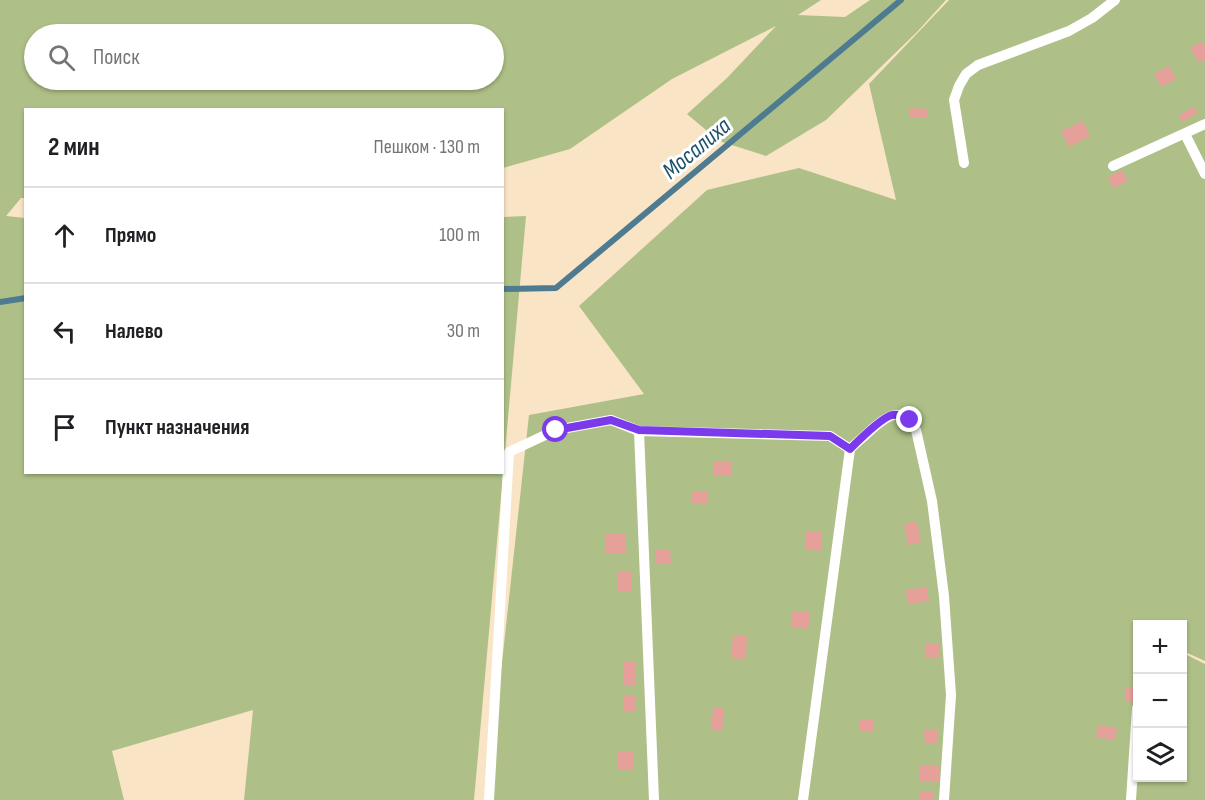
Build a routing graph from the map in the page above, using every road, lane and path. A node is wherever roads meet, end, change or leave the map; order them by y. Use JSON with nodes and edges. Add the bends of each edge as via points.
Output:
{"nodes":[{"id":1,"x":1115,"y":0,"type":"edge"},
{"id":2,"x":1205,"y":124,"type":"edge"},
{"id":3,"x":1185,"y":134,"type":"junction"},
{"id":4,"x":964,"y":163,"type":"dead end"},
{"id":5,"x":1113,"y":166,"type":"dead end"},
{"id":6,"x":1205,"y":174,"type":"edge"},
{"id":7,"x":639,"y":430,"type":"junction"},
{"id":8,"x":850,"y":449,"type":"junction"},
{"id":9,"x":1136,"y":728,"type":"edge"},
{"id":10,"x":489,"y":800,"type":"edge"},
{"id":11,"x":654,"y":800,"type":"edge"},
{"id":12,"x":803,"y":800,"type":"edge"},
{"id":13,"x":944,"y":800,"type":"edge"},
{"id":14,"x":1131,"y":800,"type":"edge"}],
"edges":[{"from":1,"to":4,"type":"lane","via":[[1069,32],[978,65],[966,74],[954,100]]},
{"from":2,"to":3,"type":"lane"},
{"from":3,"to":5,"type":"lane"},
{"from":3,"to":6,"type":"lane"},
{"from":7,"to":8,"type":"lane","via":[[830,436]]},
{"from":7,"to":10,"type":"lane","via":[[611,420],[556,430],[509,452]]},
{"from":7,"to":11,"type":"lane"},
{"from":8,"to":12,"type":"lane"},
{"from":8,"to":13,"type":"lane","via":[[893,415],[910,420],[916,430],[932,501],[945,607],[951,695]]},
{"from":9,"to":14,"type":"lane"}]}
